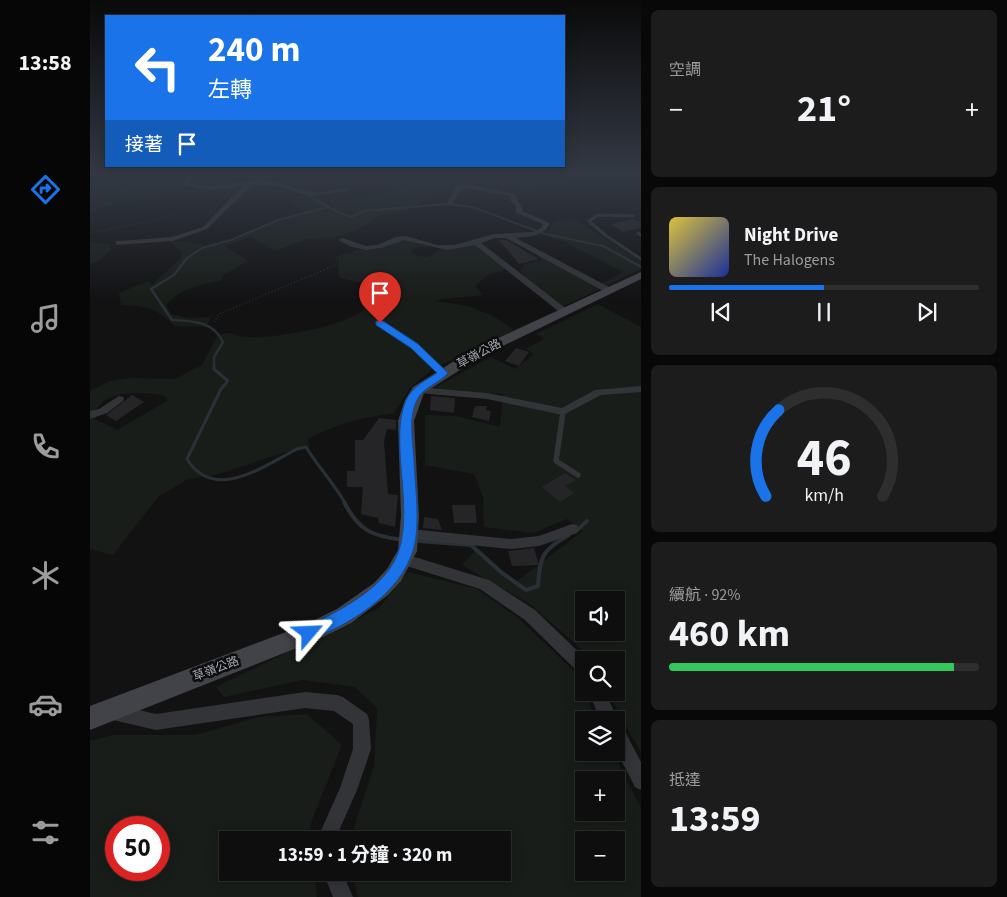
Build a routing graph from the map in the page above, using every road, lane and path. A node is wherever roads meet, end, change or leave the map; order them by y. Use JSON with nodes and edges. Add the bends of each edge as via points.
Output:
{"nodes":[{"id":1,"x":168,"y":216,"type":"edge"},
{"id":2,"x":217,"y":216,"type":"edge"},
{"id":3,"x":528,"y":216,"type":"edge"},
{"id":4,"x":595,"y":216,"type":"edge"},
{"id":5,"x":628,"y":216,"type":"edge"},
{"id":6,"x":633,"y":216,"type":"dead end"},
{"id":7,"x":90,"y":233,"type":"edge"},
{"id":8,"x":508,"y":236,"type":"junction"},
{"id":9,"x":342,"y":240,"type":"dead end"},
{"id":10,"x":119,"y":243,"type":"dead end"},
{"id":11,"x":477,"y":243,"type":"junction"},
{"id":12,"x":357,"y":248,"type":"junction"},
{"id":13,"x":641,"y":259,"type":"edge"},
{"id":14,"x":516,"y":261,"type":"dead end"},
{"id":15,"x":504,"y":266,"type":"junction"},
{"id":16,"x":641,"y":275,"type":"edge"},
{"id":17,"x":610,"y":291,"type":"junction"},
{"id":18,"x":565,"y":312,"type":"junction"},
{"id":19,"x":214,"y":322,"type":"dead end"},
{"id":20,"x":380,"y":323,"type":"dead end"},
{"id":21,"x":443,"y":373,"type":"junction"},
{"id":22,"x":641,"y":389,"type":"edge"},
{"id":23,"x":418,"y":390,"type":"junction"},
{"id":24,"x":119,"y":399,"type":"dead end"},
{"id":25,"x":563,"y":412,"type":"junction"},
{"id":26,"x":90,"y":415,"type":"edge"},
{"id":27,"x":578,"y":476,"type":"dead end"},
{"id":28,"x":572,"y":529,"type":"dead end"},
{"id":29,"x":410,"y":534,"type":"junction"},
{"id":30,"x":402,"y":559,"type":"junction"},
{"id":31,"x":575,"y":659,"type":"edge"},
{"id":32,"x":100,"y":715,"type":"edge"},
{"id":33,"x":625,"y":750,"type":"edge"},
{"id":34,"x":641,"y":781,"type":"edge"},
{"id":35,"x":330,"y":831,"type":"edge"},
{"id":36,"x":336,"y":881,"type":"edge"},
{"id":37,"x":343,"y":897,"type":"edge"}],
"edges":[{"from":1,"to":7,"type":"path"},
{"from":2,"to":10,"type":"street","via":[[205,228],[173,239]]},
{"from":3,"to":8,"type":"street","via":[[547,223],[539,232]]},
{"from":4,"to":13,"type":"lane","via":[[589,221]]},
{"from":5,"to":6,"type":"lane"},
{"from":8,"to":11,"type":"street"},
{"from":8,"to":17,"type":"street"},
{"from":9,"to":12,"type":"street"},
{"from":11,"to":12,"type":"street","via":[[447,248],[399,238],[378,247]]},
{"from":11,"to":15,"type":"street"},
{"from":12,"to":19,"type":"path","via":[[336,258],[336,265],[219,314]]},
{"from":14,"to":15,"type":"street"},
{"from":15,"to":18,"type":"street"},
{"from":16,"to":17,"type":"main road","name":"草嶺公路"},
{"from":17,"to":18,"type":"main road","name":"草嶺公路"},
{"from":18,"to":21,"type":"main road","name":"草嶺公路","via":[[475,354]]},
{"from":20,"to":21,"type":"street","via":[[414,346]]},
{"from":21,"to":23,"type":"main road","name":"草嶺公路"},
{"from":22,"to":25,"type":"street","via":[[599,392]]},
{"from":23,"to":25,"type":"street","via":[[488,396]]},
{"from":23,"to":29,"type":"main road","name":"草嶺公路","via":[[406,421]]},
{"from":24,"to":26,"type":"street","via":[[103,411]]},
{"from":25,"to":27,"type":"lane","via":[[556,461]]},
{"from":28,"to":29,"type":"street","via":[[539,541],[511,544]]},
{"from":29,"to":30,"type":"main road","name":"草嶺公路"},
{"from":30,"to":31,"type":"street","via":[[484,584],[530,615]]},
{"from":30,"to":32,"type":"main road","name":"草嶺公路","via":[[394,575],[381,589],[344,616],[309,633]]},
{"from":32,"to":35,"type":"street","via":[[156,722],[305,700],[337,703],[361,720],[362,749]]},
{"from":33,"to":34,"type":"street"},
{"from":36,"to":37,"type":"street"}]}
